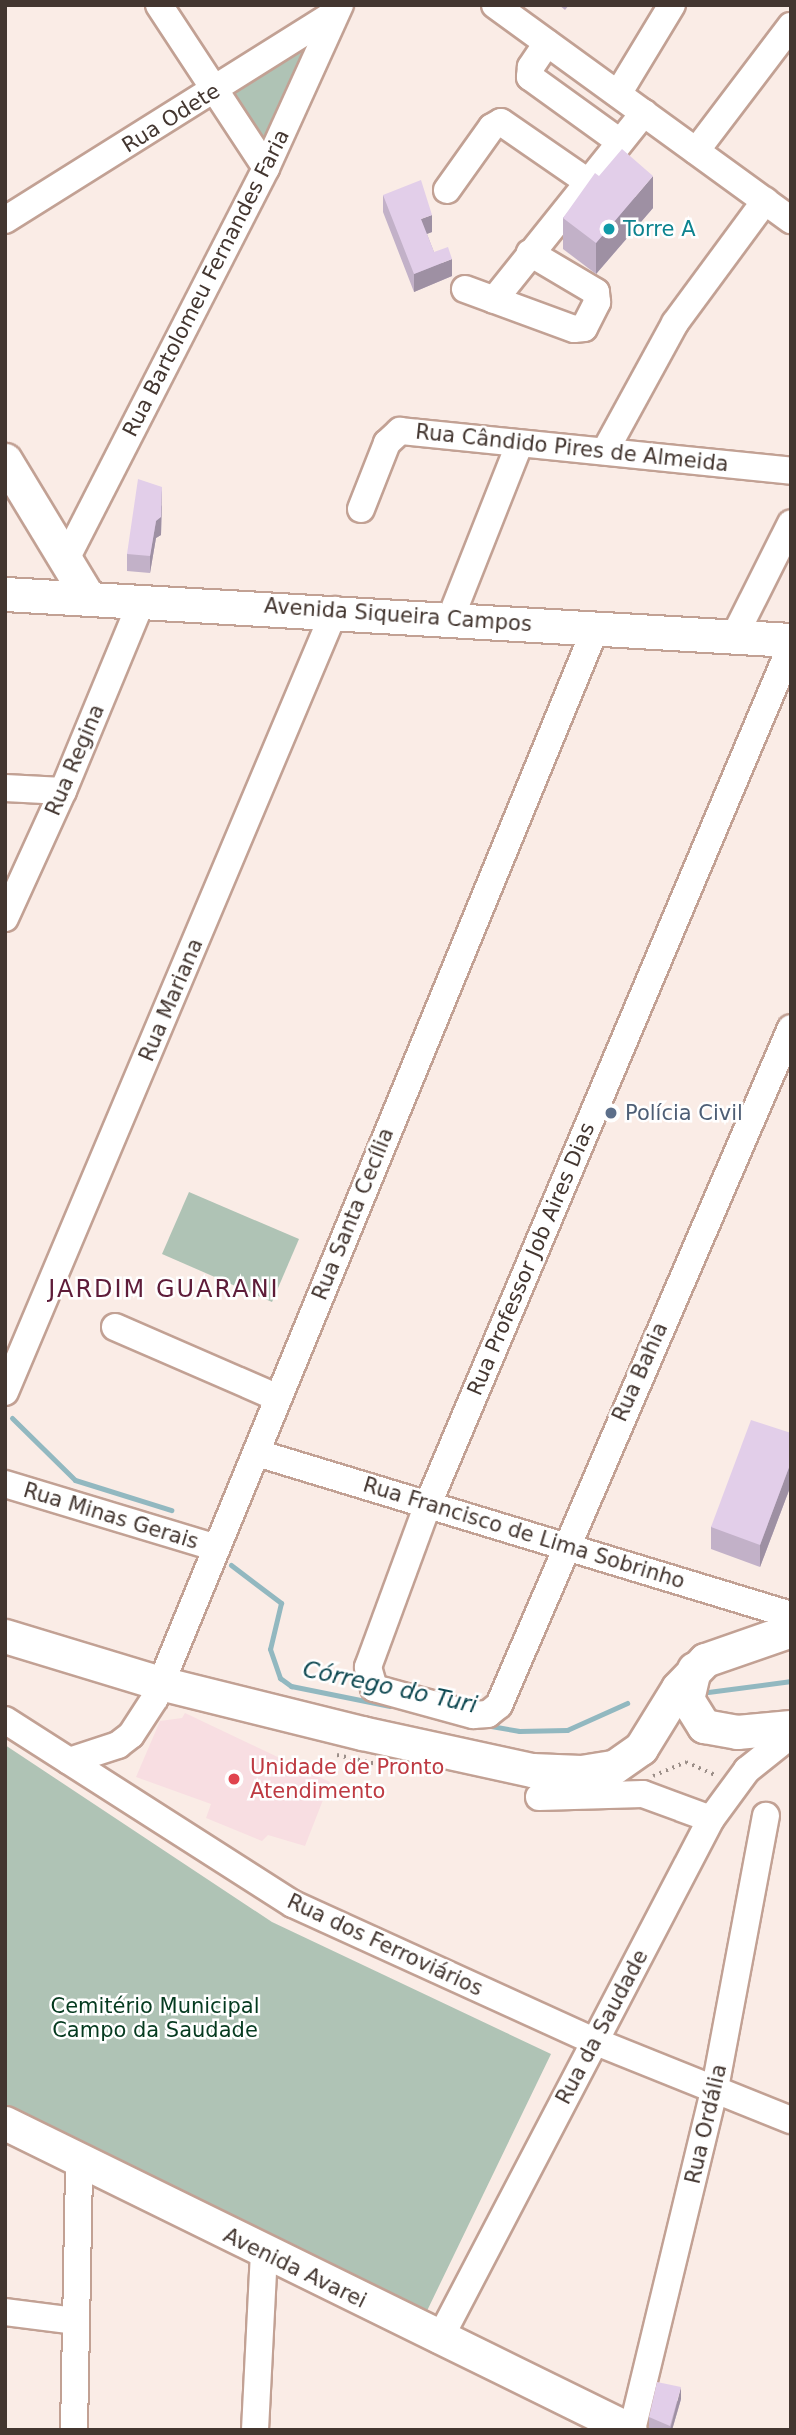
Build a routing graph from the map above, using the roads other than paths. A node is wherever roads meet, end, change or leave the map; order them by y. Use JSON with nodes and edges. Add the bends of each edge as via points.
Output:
{"nodes":[{"id":1,"x":159,"y":5,"type":"edge"},
{"id":2,"x":495,"y":5,"type":"edge"},
{"id":3,"x":672,"y":5,"type":"edge"},
{"id":4,"x":337,"y":9,"type":"edge"},
{"id":5,"x":791,"y":26,"type":"edge"},
{"id":6,"x":547,"y":43,"type":"junction"},
{"id":7,"x":215,"y":92,"type":"junction"},
{"id":8,"x":618,"y":94,"type":"junction"},
{"id":9,"x":644,"y":113,"type":"junction"},
{"id":10,"x":620,"y":142,"type":"junction"},
{"id":11,"x":696,"y":151,"type":"junction"},
{"id":12,"x":266,"y":168,"type":"junction"},
{"id":13,"x":587,"y":182,"type":"junction"},
{"id":14,"x":447,"y":190,"type":"dead end"},
{"id":15,"x":765,"y":201,"type":"junction"},
{"id":16,"x":5,"y":220,"type":"edge"},
{"id":17,"x":791,"y":220,"type":"edge"},
{"id":18,"x":530,"y":253,"type":"junction"},
{"id":19,"x":465,"y":289,"type":"dead end"},
{"id":20,"x":494,"y":300,"type":"junction"},
{"id":21,"x":519,"y":444,"type":"junction"},
{"id":22,"x":606,"y":452,"type":"junction"},
{"id":23,"x":5,"y":460,"type":"edge"},
{"id":24,"x":791,"y":471,"type":"edge"},
{"id":25,"x":361,"y":509,"type":"dead end"},
{"id":26,"x":791,"y":523,"type":"edge"},
{"id":27,"x":66,"y":559,"type":"junction"},
{"id":28,"x":5,"y":594,"type":"edge"},
{"id":29,"x":88,"y":597,"type":"junction"},
{"id":30,"x":142,"y":600,"type":"junction"},
{"id":31,"x":335,"y":610,"type":"junction"},
{"id":32,"x":451,"y":618,"type":"junction"},
{"id":33,"x":596,"y":627,"type":"junction"},
{"id":34,"x":734,"y":637,"type":"junction"},
{"id":35,"x":791,"y":640,"type":"edge"},
{"id":36,"x":791,"y":646,"type":"edge"},
{"id":37,"x":5,"y":788,"type":"edge"},
{"id":38,"x":63,"y":791,"type":"junction"},
{"id":39,"x":5,"y":918,"type":"edge"},
{"id":40,"x":791,"y":1028,"type":"edge"},
{"id":41,"x":115,"y":1327,"type":"dead end"},
{"id":42,"x":6,"y":1391,"type":"edge"},
{"id":43,"x":278,"y":1398,"type":"junction"},
{"id":44,"x":257,"y":1453,"type":"junction"},
{"id":45,"x":5,"y":1484,"type":"edge"},
{"id":46,"x":428,"y":1504,"type":"junction"},
{"id":47,"x":564,"y":1545,"type":"junction"},
{"id":48,"x":218,"y":1548,"type":"junction"},
{"id":49,"x":791,"y":1615,"type":"edge"},
{"id":50,"x":791,"y":1630,"type":"edge"},
{"id":51,"x":5,"y":1636,"type":"edge"},
{"id":52,"x":791,"y":1644,"type":"edge"},
{"id":53,"x":739,"y":1649,"type":"junction"},
{"id":54,"x":694,"y":1669,"type":"junction"},
{"id":55,"x":160,"y":1683,"type":"junction"},
{"id":56,"x":488,"y":1714,"type":"joint"},
{"id":57,"x":5,"y":1720,"type":"edge"},
{"id":58,"x":791,"y":1727,"type":"edge"},
{"id":59,"x":791,"y":1735,"type":"edge"},
{"id":60,"x":69,"y":1761,"type":"junction"},
{"id":61,"x":539,"y":1797,"type":"dead end"},
{"id":62,"x":766,"y":1816,"type":"dead end"},
{"id":63,"x":711,"y":1819,"type":"junction"},
{"id":64,"x":594,"y":2041,"type":"junction"},
{"id":65,"x":715,"y":2088,"type":"junction"},
{"id":66,"x":791,"y":2120,"type":"edge"},
{"id":67,"x":5,"y":2123,"type":"edge"},
{"id":68,"x":79,"y":2161,"type":"junction"},
{"id":69,"x":264,"y":2253,"type":"junction"},
{"id":70,"x":5,"y":2312,"type":"edge"},
{"id":71,"x":75,"y":2321,"type":"junction"},
{"id":72,"x":439,"y":2340,"type":"junction"},
{"id":73,"x":585,"y":2410,"type":"junction"},
{"id":74,"x":74,"y":2430,"type":"edge"},
{"id":75,"x":255,"y":2430,"type":"edge"},
{"id":76,"x":613,"y":2430,"type":"edge"},
{"id":77,"x":631,"y":2430,"type":"edge"}],
"edges":[{"from":1,"to":7,"type":"street"},
{"from":2,"to":6,"type":"street"},
{"from":3,"to":8,"type":"street"},
{"from":4,"to":7,"type":"street","name":"Rua Odete"},
{"from":4,"to":12,"type":"street","name":"Rua Bartolomeu Fernandes Faria"},
{"from":5,"to":11,"type":"street"},
{"from":6,"to":8,"type":"street"},
{"from":6,"to":10,"type":"street","via":[[531,67],[530,77]]},
{"from":7,"to":12,"type":"street"},
{"from":7,"to":16,"type":"street","name":"Rua Odete"},
{"from":8,"to":9,"type":"street"},
{"from":9,"to":10,"type":"street"},
{"from":9,"to":11,"type":"street"},
{"from":10,"to":13,"type":"street"},
{"from":11,"to":15,"type":"street"},
{"from":12,"to":27,"type":"street","name":"Rua Bartolomeu Fernandes Faria"},
{"from":13,"to":14,"type":"street","via":[[501,122],[492,127]]},
{"from":13,"to":18,"type":"street"},
{"from":15,"to":17,"type":"street"},
{"from":15,"to":22,"type":"street","via":[[675,323]]},
{"from":18,"to":20,"type":"street"},
{"from":18,"to":20,"type":"street","via":[[596,292],[597,302],[584,328],[574,329]]},
{"from":19,"to":20,"type":"street"},
{"from":21,"to":22,"type":"street","name":"Rua Cândido Pires de Almeida"},
{"from":21,"to":25,"type":"street","name":"Rua Cândido Pires de Almeida","via":[[400,431],[387,443]]},
{"from":21,"to":32,"type":"street"},
{"from":22,"to":24,"type":"street","name":"Rua Cândido Pires de Almeida"},
{"from":23,"to":27,"type":"main road"},
{"from":26,"to":34,"type":"street"},
{"from":27,"to":29,"type":"main road"},
{"from":28,"to":29,"type":"main road","name":"Avenida Siqueira Campos"},
{"from":29,"to":30,"type":"main road","name":"Avenida Siqueira Campos"},
{"from":30,"to":31,"type":"main road","name":"Avenida Siqueira Campos"},
{"from":30,"to":38,"type":"street","name":"Rua Regina"},
{"from":31,"to":32,"type":"main road","name":"Avenida Siqueira Campos"},
{"from":31,"to":42,"type":"street","name":"Rua Mariana"},
{"from":32,"to":33,"type":"main road","name":"Avenida Siqueira Campos"},
{"from":33,"to":34,"type":"main road","name":"Avenida Siqueira Campos"},
{"from":33,"to":43,"type":"street","name":"Rua Santa Cecília"},
{"from":34,"to":35,"type":"main road","name":"Avenida Siqueira Campos"},
{"from":36,"to":46,"type":"street","name":"Rua Professor Job Aires Dias"},
{"from":37,"to":38,"type":"street"},
{"from":38,"to":39,"type":"street","name":"Rua Regina"},
{"from":40,"to":47,"type":"street","name":"Rua Bahia"},
{"from":41,"to":43,"type":"street"},
{"from":43,"to":44,"type":"street","name":"Rua Santa Cecília"},
{"from":44,"to":46,"type":"street","name":"Rua Francisco de Lima Sobrinho"},
{"from":44,"to":48,"type":"street","name":"Rua Santa Cecília"},
{"from":45,"to":48,"type":"street","name":"Rua Minas Gerais"},
{"from":46,"to":47,"type":"street","name":"Rua Francisco de Lima Sobrinho"},
{"from":46,"to":56,"type":"street","name":"Rua Professor Job Aires Dias","via":[[368,1667],[370,1683],[473,1715]]},
{"from":47,"to":49,"type":"street","name":"Rua Francisco de Lima Sobrinho"},
{"from":47,"to":56,"type":"street","name":"Rua Bahia","via":[[499,1704]]},
{"from":48,"to":55,"type":"street","name":"Rua Santa Cecília"},
{"from":50,"to":53,"type":"main road"},
{"from":51,"to":55,"type":"main road"},
{"from":52,"to":53,"type":"main road"},
{"from":53,"to":54,"type":"main road","via":[[705,1660]]},
{"from":54,"to":55,"type":"main road","via":[[641,1748],[614,1767],[581,1772],[518,1767]]},
{"from":54,"to":58,"type":"main road","via":[[687,1699],[704,1726],[737,1732]]},
{"from":55,"to":60,"type":"street","name":"Rua Santa Cecília","via":[[131,1735],[103,1752]]},
{"from":57,"to":60,"type":"street","name":"Rua dos Ferroviários"},
{"from":59,"to":63,"type":"street","name":"Rua da Saudade","via":[[747,1770]]},
{"from":60,"to":64,"type":"street","name":"Rua dos Ferroviários","via":[[293,1904]]},
{"from":61,"to":63,"type":"street","via":[[643,1794]]},
{"from":62,"to":65,"type":"street","name":"Rua Ordália"},
{"from":63,"to":64,"type":"street","name":"Rua da Saudade"},
{"from":64,"to":65,"type":"street","name":"Rua dos Ferroviários"},
{"from":64,"to":72,"type":"street","name":"Rua da Saudade"},
{"from":65,"to":66,"type":"street","name":"Rua dos Ferroviários"},
{"from":65,"to":77,"type":"street","name":"Rua Ordália"},
{"from":67,"to":68,"type":"main road","name":"Avenida Avarei"},
{"from":68,"to":69,"type":"main road","name":"Avenida Avarei"},
{"from":68,"to":71,"type":"street"},
{"from":69,"to":72,"type":"main road","name":"Avenida Avarei"},
{"from":69,"to":75,"type":"street"},
{"from":70,"to":71,"type":"street"},
{"from":71,"to":74,"type":"street"},
{"from":72,"to":73,"type":"main road","name":"Avenida Avarei"},
{"from":73,"to":76,"type":"main road","name":"Avenida Avarei"},
{"from":73,"to":77,"type":"main road","name":"Avenida Avarei"}]}
